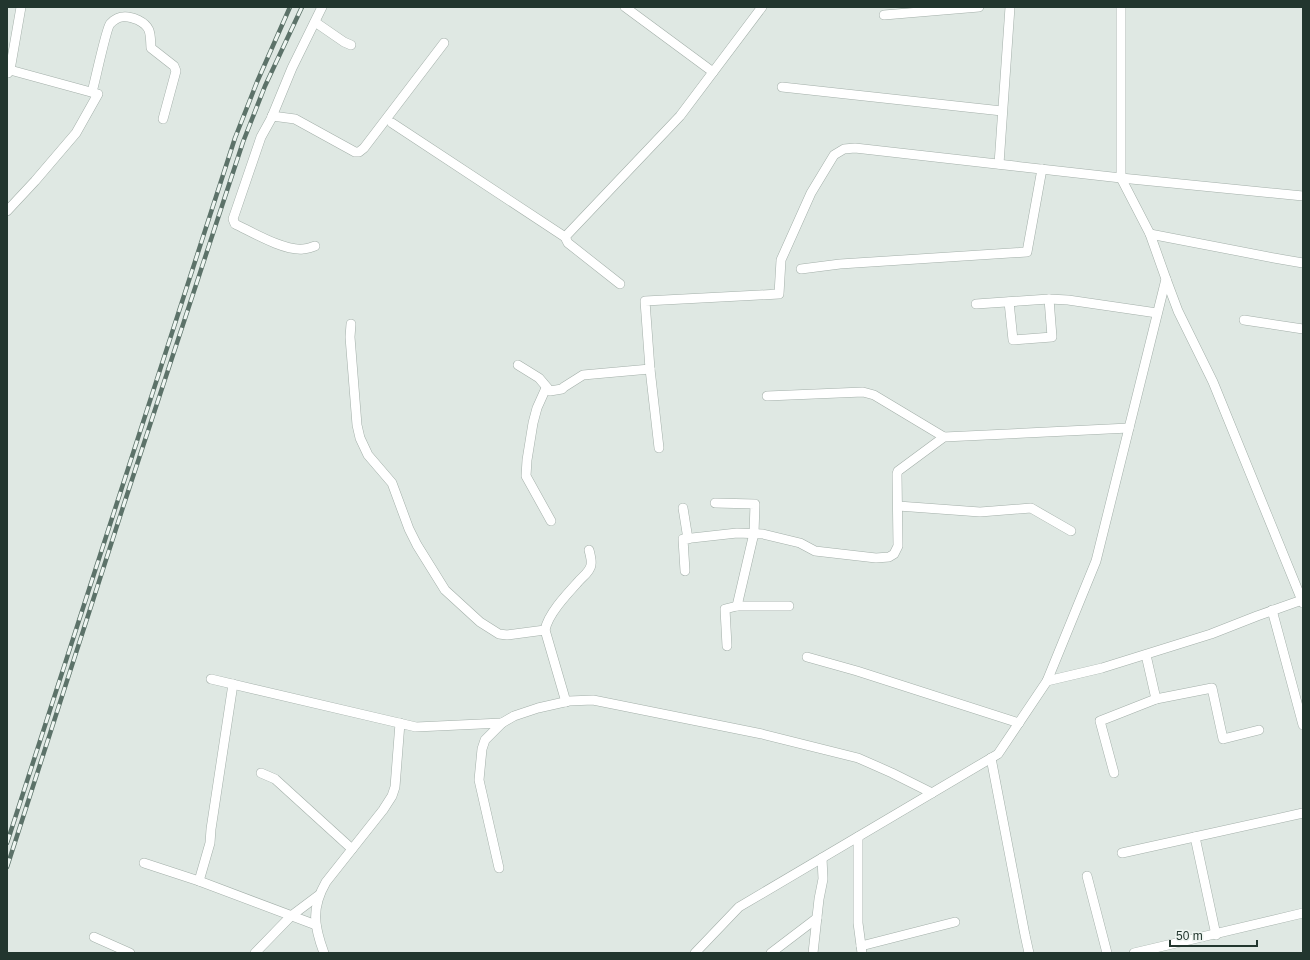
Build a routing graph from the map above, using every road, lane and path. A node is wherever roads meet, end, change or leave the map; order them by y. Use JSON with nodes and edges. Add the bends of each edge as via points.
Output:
{"nodes":[{"id":1,"x":20,"y":7,"type":"edge"},
{"id":2,"x":322,"y":7,"type":"edge"},
{"id":3,"x":625,"y":7,"type":"edge"},
{"id":4,"x":762,"y":7,"type":"edge"},
{"id":5,"x":979,"y":7,"type":"edge"},
{"id":6,"x":1010,"y":7,"type":"edge"},
{"id":7,"x":1121,"y":7,"type":"edge"},
{"id":8,"x":884,"y":15,"type":"dead end"},
{"id":9,"x":315,"y":22,"type":"junction"},
{"id":10,"x":444,"y":43,"type":"dead end"},
{"id":11,"x":351,"y":45,"type":"dead end"},
{"id":12,"x":8,"y":72,"type":"edge"},
{"id":13,"x":713,"y":72,"type":"junction"},
{"id":14,"x":782,"y":87,"type":"dead end"},
{"id":15,"x":92,"y":92,"type":"junction"},
{"id":16,"x":1002,"y":112,"type":"junction"},
{"id":17,"x":272,"y":116,"type":"junction"},
{"id":18,"x":163,"y":119,"type":"dead end"},
{"id":19,"x":392,"y":123,"type":"dead end"},
{"id":20,"x":999,"y":164,"type":"junction"},
{"id":21,"x":1042,"y":169,"type":"junction"},
{"id":22,"x":1121,"y":178,"type":"junction"},
{"id":23,"x":1303,"y":196,"type":"edge"},
{"id":24,"x":7,"y":211,"type":"edge"},
{"id":25,"x":1150,"y":234,"type":"junction"},
{"id":26,"x":565,"y":237,"type":"junction"},
{"id":27,"x":316,"y":246,"type":"dead end"},
{"id":28,"x":1303,"y":263,"type":"edge"},
{"id":29,"x":801,"y":269,"type":"dead end"},
{"id":30,"x":1166,"y":279,"type":"junction"},
{"id":31,"x":620,"y":284,"type":"dead end"},
{"id":32,"x":1049,"y":299,"type":"junction"},
{"id":33,"x":1009,"y":302,"type":"junction"},
{"id":34,"x":976,"y":304,"type":"dead end"},
{"id":35,"x":1158,"y":313,"type":"junction"},
{"id":36,"x":1244,"y":320,"type":"dead end"},
{"id":37,"x":351,"y":324,"type":"dead end"},
{"id":38,"x":1303,"y":329,"type":"edge"},
{"id":39,"x":518,"y":365,"type":"dead end"},
{"id":40,"x":650,"y":369,"type":"junction"},
{"id":41,"x":546,"y":388,"type":"junction"},
{"id":42,"x":767,"y":396,"type":"dead end"},
{"id":43,"x":1129,"y":428,"type":"junction"},
{"id":44,"x":944,"y":437,"type":"junction"},
{"id":45,"x":659,"y":448,"type":"dead end"},
{"id":46,"x":715,"y":504,"type":"dead end"},
{"id":47,"x":898,"y":506,"type":"junction"},
{"id":48,"x":683,"y":508,"type":"dead end"},
{"id":49,"x":551,"y":521,"type":"dead end"},
{"id":50,"x":1071,"y":531,"type":"dead end"},
{"id":51,"x":754,"y":534,"type":"junction"},
{"id":52,"x":688,"y":539,"type":"junction"},
{"id":53,"x":589,"y":550,"type":"dead end"},
{"id":54,"x":685,"y":571,"type":"dead end"},
{"id":55,"x":1300,"y":586,"type":"edge"},
{"id":56,"x":1302,"y":601,"type":"edge"},
{"id":57,"x":737,"y":606,"type":"junction"},
{"id":58,"x":789,"y":606,"type":"dead end"},
{"id":59,"x":1272,"y":610,"type":"junction"},
{"id":60,"x":545,"y":630,"type":"junction"},
{"id":61,"x":727,"y":646,"type":"dead end"},
{"id":62,"x":1146,"y":655,"type":"junction"},
{"id":63,"x":807,"y":656,"type":"dead end"},
{"id":64,"x":211,"y":679,"type":"dead end"},
{"id":65,"x":1047,"y":681,"type":"junction"},
{"id":66,"x":233,"y":684,"type":"junction"},
{"id":67,"x":1156,"y":699,"type":"junction"},
{"id":68,"x":566,"y":702,"type":"junction"},
{"id":69,"x":400,"y":723,"type":"junction"},
{"id":70,"x":502,"y":723,"type":"junction"},
{"id":71,"x":1019,"y":723,"type":"junction"},
{"id":72,"x":1303,"y":725,"type":"edge"},
{"id":73,"x":1259,"y":730,"type":"dead end"},
{"id":74,"x":991,"y":758,"type":"junction"},
{"id":75,"x":261,"y":773,"type":"dead end"},
{"id":76,"x":1114,"y":773,"type":"dead end"},
{"id":77,"x":932,"y":793,"type":"junction"},
{"id":78,"x":1303,"y":813,"type":"edge"},
{"id":79,"x":1195,"y":836,"type":"junction"},
{"id":80,"x":858,"y":837,"type":"junction"},
{"id":81,"x":352,"y":849,"type":"junction"},
{"id":82,"x":1122,"y":854,"type":"dead end"},
{"id":83,"x":822,"y":858,"type":"junction"},
{"id":84,"x":144,"y":863,"type":"dead end"},
{"id":85,"x":499,"y":868,"type":"dead end"},
{"id":86,"x":1086,"y":876,"type":"dead end"},
{"id":87,"x":199,"y":881,"type":"junction"},
{"id":88,"x":319,"y":895,"type":"junction"},
{"id":89,"x":1303,"y":913,"type":"edge"},
{"id":90,"x":292,"y":916,"type":"junction"},
{"id":91,"x":817,"y":918,"type":"junction"},
{"id":92,"x":955,"y":922,"type":"dead end"},
{"id":93,"x":316,"y":926,"type":"junction"},
{"id":94,"x":1216,"y":934,"type":"junction"},
{"id":95,"x":94,"y":937,"type":"dead end"},
{"id":96,"x":862,"y":950,"type":"edge"},
{"id":97,"x":130,"y":953,"type":"edge"},
{"id":98,"x":255,"y":953,"type":"edge"},
{"id":99,"x":324,"y":953,"type":"edge"},
{"id":100,"x":694,"y":953,"type":"edge"},
{"id":101,"x":771,"y":953,"type":"edge"},
{"id":102,"x":813,"y":953,"type":"edge"},
{"id":103,"x":1029,"y":953,"type":"edge"},
{"id":104,"x":1107,"y":953,"type":"edge"},
{"id":105,"x":1134,"y":953,"type":"edge"}],
"edges":[{"from":1,"to":12,"type":"street"},
{"from":2,"to":9,"type":"street"},
{"from":3,"to":13,"type":"street"},
{"from":4,"to":13,"type":"street"},
{"from":5,"to":8,"type":"street"},
{"from":6,"to":16,"type":"street"},
{"from":7,"to":22,"type":"street"},
{"from":9,"to":11,"type":"street"},
{"from":9,"to":17,"type":"street"},
{"from":10,"to":17,"type":"street","via":[[359,152],[295,119]]},
{"from":12,"to":15,"type":"street"},
{"from":13,"to":26,"type":"street","via":[[680,116]]},
{"from":14,"to":16,"type":"street"},
{"from":15,"to":18,"type":"street","via":[[109,25],[118,17],[129,17],[149,29],[151,48],[174,66],[176,71]]},
{"from":15,"to":24,"type":"street","via":[[98,94],[76,133]]},
{"from":16,"to":20,"type":"street"},
{"from":17,"to":27,"type":"street","via":[[261,137],[233,219],[235,224],[282,245],[303,249]]},
{"from":19,"to":26,"type":"street"},
{"from":20,"to":21,"type":"street"},
{"from":20,"to":40,"type":"street","via":[[855,148],[844,149],[834,155],[812,193],[781,260],[779,294],[645,300]]},
{"from":21,"to":22,"type":"street"},
{"from":21,"to":29,"type":"street","via":[[1027,252],[840,264]]},
{"from":22,"to":23,"type":"street"},
{"from":22,"to":25,"type":"street"},
{"from":25,"to":28,"type":"street"},
{"from":25,"to":30,"type":"street"},
{"from":26,"to":31,"type":"street","via":[[568,243]]},
{"from":30,"to":35,"type":"street"},
{"from":30,"to":55,"type":"street"},
{"from":32,"to":33,"type":"street"},
{"from":32,"to":33,"type":"street","via":[[1052,336],[1013,340]]},
{"from":32,"to":35,"type":"street"},
{"from":33,"to":34,"type":"street"},
{"from":35,"to":43,"type":"street"},
{"from":36,"to":38,"type":"street"},
{"from":37,"to":60,"type":"street","via":[[350,337],[360,438],[368,455],[392,483],[408,529],[445,590],[480,622],[499,634]]},
{"from":39,"to":41,"type":"street","via":[[540,378]]},
{"from":40,"to":41,"type":"street","via":[[583,375],[562,389],[550,391]]},
{"from":40,"to":45,"type":"street"},
{"from":41,"to":49,"type":"street","via":[[533,423],[526,476]]},
{"from":42,"to":44,"type":"street","via":[[863,392],[874,395]]},
{"from":43,"to":44,"type":"street"},
{"from":43,"to":65,"type":"street","via":[[1096,561]]},
{"from":44,"to":47,"type":"street","via":[[898,471]]},
{"from":46,"to":51,"type":"street","via":[[755,504]]},
{"from":47,"to":50,"type":"street","via":[[980,512],[1031,508]]},
{"from":47,"to":51,"type":"street","via":[[898,546],[889,557],[876,558],[815,551],[791,540]]},
{"from":48,"to":52,"type":"street"},
{"from":51,"to":52,"type":"street","via":[[737,533]]},
{"from":51,"to":57,"type":"street"},
{"from":52,"to":54,"type":"street","via":[[683,540]]},
{"from":53,"to":60,"type":"street","via":[[592,564],[590,570],[552,614]]},
{"from":55,"to":56,"type":"street"},
{"from":56,"to":59,"type":"street"},
{"from":57,"to":58,"type":"street"},
{"from":57,"to":61,"type":"street","via":[[725,609]]},
{"from":59,"to":62,"type":"street","via":[[1211,634]]},
{"from":59,"to":72,"type":"street"},
{"from":60,"to":68,"type":"street"},
{"from":62,"to":65,"type":"street"},
{"from":62,"to":67,"type":"street"},
{"from":63,"to":71,"type":"street"},
{"from":64,"to":66,"type":"street"},
{"from":65,"to":71,"type":"street"},
{"from":66,"to":69,"type":"street"},
{"from":66,"to":87,"type":"street","via":[[210,843]]},
{"from":67,"to":73,"type":"street","via":[[1212,688],[1223,738]]},
{"from":67,"to":76,"type":"street","via":[[1100,721]]},
{"from":68,"to":70,"type":"street","via":[[538,708]]},
{"from":68,"to":77,"type":"street","via":[[593,700],[762,734],[851,756]]},
{"from":69,"to":70,"type":"street","via":[[416,727]]},
{"from":69,"to":81,"type":"street","via":[[395,787],[392,796]]},
{"from":70,"to":85,"type":"street","via":[[486,740],[482,749],[479,780]]},
{"from":71,"to":74,"type":"street","via":[[998,754]]},
{"from":74,"to":77,"type":"street"},
{"from":74,"to":103,"type":"street"},
{"from":75,"to":81,"type":"street","via":[[275,779]]},
{"from":77,"to":80,"type":"street"},
{"from":78,"to":79,"type":"street"},
{"from":79,"to":82,"type":"street"},
{"from":79,"to":94,"type":"street"},
{"from":80,"to":83,"type":"street"},
{"from":80,"to":96,"type":"street","via":[[858,909]]},
{"from":81,"to":88,"type":"street"},
{"from":83,"to":91,"type":"street","via":[[823,879]]},
{"from":83,"to":100,"type":"street","via":[[739,907]]},
{"from":84,"to":87,"type":"street"},
{"from":86,"to":104,"type":"street"},
{"from":87,"to":90,"type":"street"},
{"from":88,"to":90,"type":"street"},
{"from":88,"to":93,"type":"street"},
{"from":89,"to":94,"type":"street"},
{"from":90,"to":93,"type":"street"},
{"from":90,"to":98,"type":"street"},
{"from":91,"to":101,"type":"street"},
{"from":91,"to":102,"type":"street"},
{"from":92,"to":96,"type":"street"},
{"from":93,"to":99,"type":"street"},
{"from":94,"to":105,"type":"street"},
{"from":95,"to":97,"type":"street"}]}
